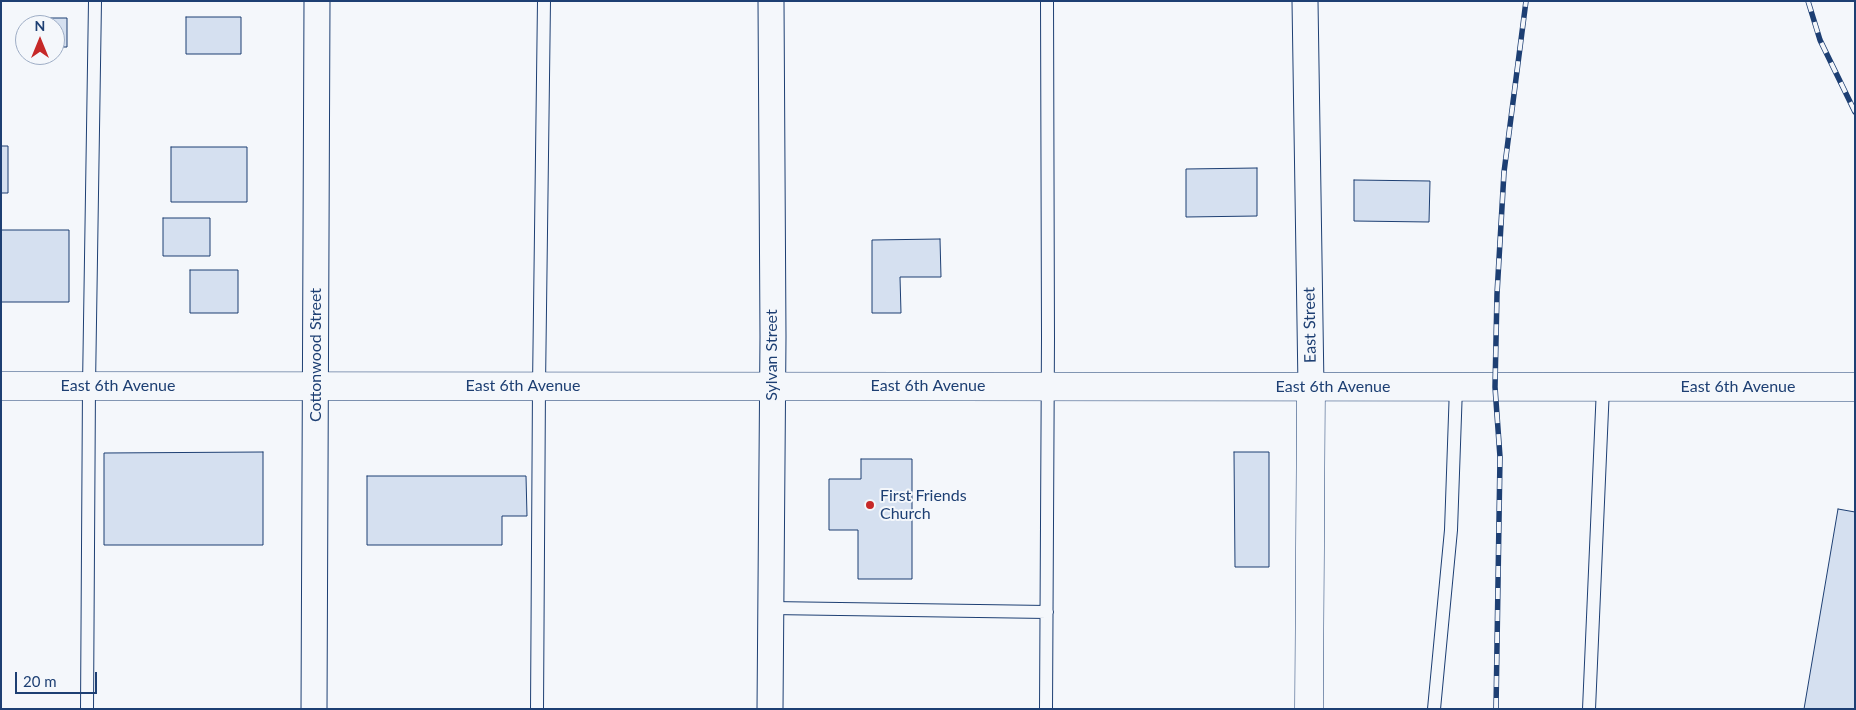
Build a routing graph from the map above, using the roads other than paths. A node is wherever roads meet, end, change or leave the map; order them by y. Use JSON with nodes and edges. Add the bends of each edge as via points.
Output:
{"nodes":[{"id":1,"x":96,"y":1,"type":"edge"},
{"id":2,"x":317,"y":1,"type":"edge"},
{"id":3,"x":544,"y":1,"type":"edge"},
{"id":4,"x":771,"y":1,"type":"edge"},
{"id":5,"x":1046,"y":1,"type":"edge"},
{"id":6,"x":1305,"y":1,"type":"edge"},
{"id":7,"x":316,"y":385,"type":"junction"},
{"id":8,"x":1,"y":386,"type":"edge"},
{"id":9,"x":89,"y":386,"type":"junction"},
{"id":10,"x":539,"y":386,"type":"junction"},
{"id":11,"x":772,"y":386,"type":"junction"},
{"id":12,"x":1048,"y":386,"type":"junction"},
{"id":13,"x":1311,"y":387,"type":"junction"},
{"id":14,"x":1456,"y":387,"type":"junction"},
{"id":15,"x":1603,"y":387,"type":"junction"},
{"id":16,"x":1855,"y":387,"type":"edge"},
{"id":17,"x":771,"y":608,"type":"junction"},
{"id":18,"x":1046,"y":612,"type":"junction"},
{"id":19,"x":87,"y":709,"type":"edge"},
{"id":20,"x":314,"y":709,"type":"edge"},
{"id":21,"x":537,"y":709,"type":"edge"},
{"id":22,"x":770,"y":709,"type":"edge"},
{"id":23,"x":1046,"y":709,"type":"edge"},
{"id":24,"x":1309,"y":709,"type":"edge"},
{"id":25,"x":1434,"y":709,"type":"edge"},
{"id":26,"x":1589,"y":709,"type":"edge"}],
"edges":[{"from":1,"to":9,"type":"lane"},
{"from":2,"to":7,"type":"street","name":"Cottonwood Street"},
{"from":3,"to":10,"type":"lane"},
{"from":4,"to":11,"type":"street","name":"Sylvan Street"},
{"from":5,"to":12,"type":"lane"},
{"from":6,"to":13,"type":"street","name":"East Street"},
{"from":7,"to":9,"type":"main road","name":"East 6th Avenue"},
{"from":7,"to":10,"type":"main road","name":"East 6th Avenue"},
{"from":7,"to":20,"type":"street","name":"Cottonwood Street"},
{"from":8,"to":9,"type":"main road","name":"East 6th Avenue"},
{"from":9,"to":19,"type":"lane"},
{"from":10,"to":11,"type":"main road","name":"East 6th Avenue"},
{"from":10,"to":21,"type":"lane"},
{"from":11,"to":12,"type":"main road","name":"East 6th Avenue"},
{"from":11,"to":17,"type":"street","name":"Sylvan Street"},
{"from":12,"to":13,"type":"main road","name":"East 6th Avenue"},
{"from":12,"to":18,"type":"lane"},
{"from":13,"to":14,"type":"main road","name":"East 6th Avenue"},
{"from":13,"to":24,"type":"main road","name":"East Street"},
{"from":14,"to":15,"type":"main road","name":"East 6th Avenue"},
{"from":14,"to":25,"type":"lane","via":[[1450,530]]},
{"from":15,"to":16,"type":"main road","name":"East 6th Avenue"},
{"from":15,"to":26,"type":"lane"},
{"from":17,"to":18,"type":"lane"},
{"from":17,"to":22,"type":"street","name":"Sylvan Street"},
{"from":18,"to":23,"type":"lane"}]}
